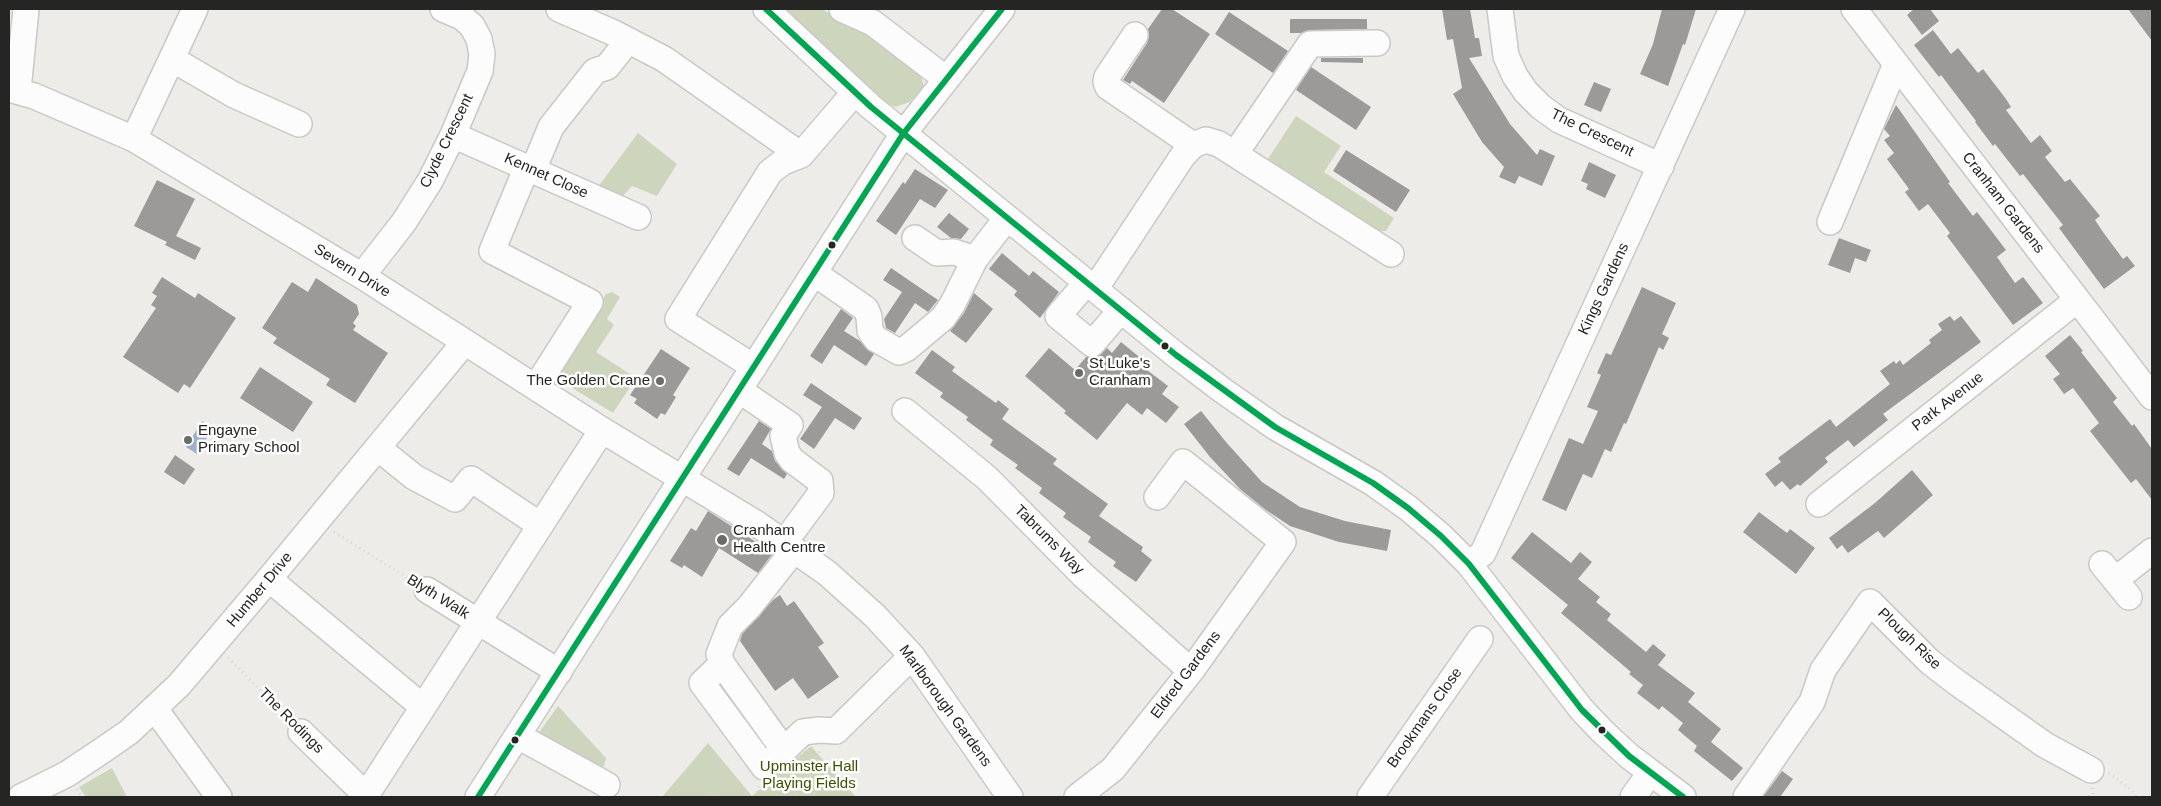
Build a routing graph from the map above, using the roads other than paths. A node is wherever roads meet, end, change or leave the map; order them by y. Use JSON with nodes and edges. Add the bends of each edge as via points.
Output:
{"nodes":[{"id":1,"x":26,"y":9,"type":"edge"},
{"id":2,"x":196,"y":9,"type":"edge"},
{"id":3,"x":443,"y":9,"type":"edge"},
{"id":4,"x":559,"y":9,"type":"edge"},
{"id":5,"x":766,"y":9,"type":"edge"},
{"id":6,"x":842,"y":9,"type":"edge"},
{"id":7,"x":1002,"y":9,"type":"edge"},
{"id":8,"x":1500,"y":9,"type":"edge"},
{"id":9,"x":1732,"y":9,"type":"edge"},
{"id":10,"x":1854,"y":9,"type":"edge"},
{"id":11,"x":1135,"y":35,"type":"dead end"},
{"id":12,"x":1377,"y":43,"type":"dead end"},
{"id":13,"x":624,"y":47,"type":"dead end"},
{"id":14,"x":172,"y":59,"type":"junction"},
{"id":15,"x":1896,"y":64,"type":"junction"},
{"id":16,"x":946,"y":79,"type":"junction"},
{"id":17,"x":14,"y":89,"type":"edge"},
{"id":18,"x":855,"y":92,"type":"junction"},
{"id":19,"x":299,"y":124,"type":"dead end"},
{"id":20,"x":903,"y":134,"type":"junction"},
{"id":21,"x":454,"y":135,"type":"junction"},
{"id":22,"x":134,"y":139,"type":"junction"},
{"id":23,"x":1193,"y":144,"type":"junction"},
{"id":24,"x":801,"y":154,"type":"junction"},
{"id":25,"x":1235,"y":154,"type":"junction"},
{"id":26,"x":1661,"y":166,"type":"junction"},
{"id":27,"x":530,"y":169,"type":"junction"},
{"id":28,"x":638,"y":217,"type":"dead end"},
{"id":29,"x":1007,"y":218,"type":"junction"},
{"id":30,"x":1830,"y":222,"type":"dead end"},
{"id":31,"x":915,"y":238,"type":"dead end"},
{"id":32,"x":1390,"y":254,"type":"dead end"},
{"id":33,"x":975,"y":260,"type":"junction"},
{"id":34,"x":814,"y":273,"type":"junction"},
{"id":35,"x":362,"y":276,"type":"junction"},
{"id":36,"x":1091,"y":286,"type":"junction"},
{"id":37,"x":2077,"y":300,"type":"junction"},
{"id":38,"x":1121,"y":310,"type":"junction"},
{"id":39,"x":464,"y":343,"type":"junction"},
{"id":40,"x":754,"y":367,"type":"junction"},
{"id":41,"x":536,"y":387,"type":"junction"},
{"id":42,"x":739,"y":390,"type":"junction"},
{"id":43,"x":2152,"y":397,"type":"edge"},
{"id":44,"x":905,"y":410,"type":"dead end"},
{"id":45,"x":602,"y":430,"type":"junction"},
{"id":46,"x":378,"y":448,"type":"junction"},
{"id":47,"x":682,"y":479,"type":"junction"},
{"id":48,"x":1157,"y":498,"type":"dead end"},
{"id":49,"x":1819,"y":504,"type":"dead end"},
{"id":50,"x":540,"y":525,"type":"junction"},
{"id":51,"x":789,"y":547,"type":"junction"},
{"id":52,"x":2152,"y":551,"type":"edge"},
{"id":53,"x":1469,"y":564,"type":"junction"},
{"id":54,"x":269,"y":579,"type":"junction"},
{"id":55,"x":2115,"y":580,"type":"dead end"},
{"id":56,"x":427,"y":590,"type":"road end"},
{"id":57,"x":478,"y":622,"type":"junction"},
{"id":58,"x":1480,"y":639,"type":"dead end"},
{"id":59,"x":912,"y":656,"type":"junction"},
{"id":60,"x":559,"y":672,"type":"junction"},
{"id":61,"x":1191,"y":672,"type":"junction"},
{"id":62,"x":423,"y":707,"type":"junction"},
{"id":63,"x":155,"y":709,"type":"junction"},
{"id":64,"x":302,"y":732,"type":"road end"},
{"id":65,"x":518,"y":736,"type":"junction"},
{"id":66,"x":2091,"y":770,"type":"road end"},
{"id":67,"x":1650,"y":773,"type":"junction"},
{"id":68,"x":607,"y":784,"type":"dead end"},
{"id":69,"x":21,"y":797,"type":"edge"},
{"id":70,"x":219,"y":797,"type":"edge"},
{"id":71,"x":366,"y":797,"type":"edge"},
{"id":72,"x":478,"y":797,"type":"edge"},
{"id":73,"x":1010,"y":797,"type":"edge"},
{"id":74,"x":1077,"y":797,"type":"edge"},
{"id":75,"x":1370,"y":797,"type":"edge"},
{"id":76,"x":1633,"y":797,"type":"edge"},
{"id":77,"x":1683,"y":797,"type":"edge"},
{"id":78,"x":1746,"y":797,"type":"edge"}],
"edges":[{"from":1,"to":17,"type":"street"},
{"from":2,"to":14,"type":"street"},
{"from":3,"to":21,"type":"street","name":"Clyde Crescent","via":[[462,17],[472,26],[482,54],[480,71]]},
{"from":4,"to":24,"type":"street","via":[[664,60]]},
{"from":5,"to":18,"type":"street"},
{"from":6,"to":16,"type":"street","via":[[874,23]]},
{"from":7,"to":16,"type":"street"},
{"from":8,"to":26,"type":"street","name":"The Crescent","via":[[1506,56],[1515,76],[1541,107],[1559,120]]},
{"from":9,"to":26,"type":"street","name":"Kings Gardens"},
{"from":10,"to":15,"type":"street","name":"Cranham Gardens"},
{"from":11,"to":23,"type":"street","via":[[1107,77],[1108,86]]},
{"from":12,"to":25,"type":"street","via":[[1310,44]]},
{"from":13,"to":27,"type":"street","via":[[607,67],[595,71],[550,128]]},
{"from":14,"to":19,"type":"street","via":[[234,95]]},
{"from":14,"to":22,"type":"street"},
{"from":15,"to":30,"type":"street"},
{"from":15,"to":37,"type":"street","name":"Cranham Gardens"},
{"from":16,"to":20,"type":"street"},
{"from":17,"to":22,"type":"street","name":"Severn Drive"},
{"from":18,"to":20,"type":"street"},
{"from":18,"to":24,"type":"street"},
{"from":20,"to":29,"type":"street"},
{"from":20,"to":34,"type":"street"},
{"from":21,"to":27,"type":"street","name":"Kennet Close"},
{"from":21,"to":35,"type":"street","name":"Clyde Crescent","via":[[404,222]]},
{"from":22,"to":35,"type":"street","name":"Severn Drive"},
{"from":23,"to":25,"type":"street","via":[[1206,140]]},
{"from":23,"to":36,"type":"street"},
{"from":24,"to":40,"type":"street","via":[[770,172],[678,320]]},
{"from":25,"to":32,"type":"street"},
{"from":26,"to":53,"type":"street","name":"Kings Gardens","via":[[1483,553]]},
{"from":27,"to":28,"type":"street","name":"Kennet Close"},
{"from":27,"to":41,"type":"street","via":[[492,251],[590,302]]},
{"from":29,"to":33,"type":"street"},
{"from":29,"to":36,"type":"street"},
{"from":31,"to":33,"type":"street","via":[[937,253],[954,252]]},
{"from":33,"to":34,"type":"street","via":[[943,318],[899,352],[876,339],[870,331],[866,309]]},
{"from":34,"to":40,"type":"street"},
{"from":35,"to":39,"type":"street","name":"Severn Drive"},
{"from":36,"to":38,"type":"street"},
{"from":36,"to":38,"type":"street","via":[[1058,316],[1092,344]]},
{"from":37,"to":43,"type":"street","name":"Cranham Gardens"},
{"from":37,"to":49,"type":"street","name":"Park Avenue"},
{"from":38,"to":53,"type":"street","via":[[1229,396],[1275,427],[1373,482],[1441,536]]},
{"from":39,"to":41,"type":"street","name":"Severn Drive"},
{"from":39,"to":46,"type":"street","name":"Humber Drive"},
{"from":40,"to":42,"type":"street"},
{"from":41,"to":45,"type":"street","name":"Severn Drive"},
{"from":42,"to":47,"type":"street"},
{"from":42,"to":51,"type":"street","via":[[790,425],[783,436],[786,453],[820,481],[821,493]]},
{"from":44,"to":61,"type":"street","name":"Tabrums Way","via":[[987,478],[1083,575]]},
{"from":45,"to":47,"type":"street","name":"Severn Drive"},
{"from":45,"to":50,"type":"street"},
{"from":46,"to":50,"type":"street","via":[[414,477],[455,499],[471,479]]},
{"from":46,"to":54,"type":"street","name":"Humber Drive"},
{"from":47,"to":51,"type":"street","name":"Marlborough Gardens"},
{"from":47,"to":60,"type":"street"},
{"from":48,"to":61,"type":"street","name":"Eldred Gardens","via":[[1183,462],[1283,542]]},
{"from":50,"to":57,"type":"street"},
{"from":51,"to":59,"type":"street","name":"Marlborough Gardens","via":[[827,573],[876,616]]},
{"from":51,"to":59,"type":"street","via":[[749,607],[730,626],[720,654],[722,664],[784,750],[803,732],[836,731]]},
{"from":52,"to":55,"type":"street"},
{"from":53,"to":67,"type":"street","via":[[1582,710]]},
{"from":54,"to":62,"type":"street"},
{"from":54,"to":63,"type":"street","name":"Humber Drive"},
{"from":56,"to":57,"type":"street","name":"Blyth Walk"},
{"from":57,"to":60,"type":"street","name":"Blyth Walk"},
{"from":57,"to":62,"type":"street"},
{"from":58,"to":75,"type":"street","name":"Brookmans Close"},
{"from":59,"to":73,"type":"street","name":"Marlborough Gardens"},
{"from":60,"to":65,"type":"street"},
{"from":61,"to":74,"type":"street","name":"Eldred Gardens","via":[[1113,769]]},
{"from":62,"to":71,"type":"street"},
{"from":63,"to":69,"type":"street","name":"Humber Drive","via":[[130,732],[74,770]]},
{"from":63,"to":70,"type":"street"},
{"from":64,"to":71,"type":"street","name":"The Rodings"},
{"from":65,"to":68,"type":"street"},
{"from":65,"to":72,"type":"street"},
{"from":66,"to":78,"type":"street","name":"Plough Rise","via":[[2045,744],[1956,682],[1930,662],[1870,602],[1823,670],[1812,702]]},
{"from":67,"to":76,"type":"street"},
{"from":67,"to":77,"type":"street"}]}
